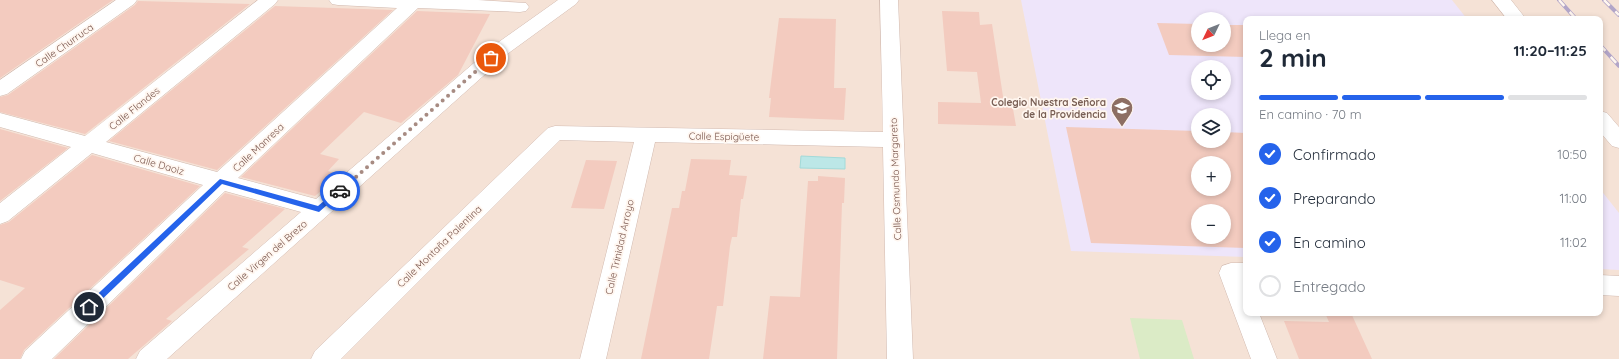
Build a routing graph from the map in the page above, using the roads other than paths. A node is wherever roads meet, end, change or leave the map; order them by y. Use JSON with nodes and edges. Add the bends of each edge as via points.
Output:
{"nodes":[{"id":1,"x":128,"y":0,"type":"edge"},
{"id":2,"x":269,"y":0,"type":"edge"},
{"id":3,"x":338,"y":0,"type":"edge"},
{"id":4,"x":570,"y":0,"type":"edge"},
{"id":5,"x":889,"y":0,"type":"edge"},
{"id":6,"x":1501,"y":0,"type":"edge"},
{"id":7,"x":413,"y":3,"type":"junction"},
{"id":8,"x":521,"y":3,"type":"edge"},
{"id":9,"x":1514,"y":16,"type":"edge"},
{"id":10,"x":503,"y":48,"type":"junction"},
{"id":11,"x":0,"y":90,"type":"edge"},
{"id":12,"x":0,"y":120,"type":"edge"},
{"id":13,"x":1603,"y":122,"type":"edge"},
{"id":14,"x":555,"y":133,"type":"joint"},
{"id":15,"x":646,"y":135,"type":"junction"},
{"id":16,"x":893,"y":140,"type":"junction"},
{"id":17,"x":1619,"y":141,"type":"edge"},
{"id":18,"x":89,"y":144,"type":"junction"},
{"id":19,"x":220,"y":182,"type":"junction"},
{"id":20,"x":319,"y":209,"type":"junction"},
{"id":21,"x":0,"y":215,"type":"edge"},
{"id":22,"x":1243,"y":273,"type":"edge"},
{"id":23,"x":1603,"y":285,"type":"edge"},
{"id":24,"x":1619,"y":286,"type":"edge"},
{"id":25,"x":1243,"y":305,"type":"edge"},
{"id":26,"x":1247,"y":316,"type":"edge"},
{"id":27,"x":34,"y":359,"type":"edge"},
{"id":28,"x":149,"y":359,"type":"edge"},
{"id":29,"x":324,"y":359,"type":"edge"},
{"id":30,"x":593,"y":359,"type":"edge"},
{"id":31,"x":900,"y":359,"type":"edge"},
{"id":32,"x":1264,"y":359,"type":"edge"}],
"edges":[{"from":1,"to":11,"type":"street","name":"Calle Churruca"},
{"from":2,"to":18,"type":"street","name":"Calle Flandes"},
{"from":3,"to":7,"type":"street"},
{"from":4,"to":10,"type":"street","name":"Calle Virgen del Brezo"},
{"from":5,"to":16,"type":"street","name":"Calle Osmundo Margareto"},
{"from":6,"to":9,"type":"street"},
{"from":7,"to":8,"type":"street"},
{"from":7,"to":19,"type":"street","name":"Calle Manresa"},
{"from":8,"to":10,"type":"street"},
{"from":10,"to":20,"type":"street","name":"Calle Virgen del Brezo"},
{"from":12,"to":18,"type":"street","name":"Calle Daoiz"},
{"from":13,"to":17,"type":"street"},
{"from":14,"to":15,"type":"street","name":"Calle Espigüete"},
{"from":14,"to":29,"type":"street","name":"Calle Montaña Palentina"},
{"from":15,"to":16,"type":"street","name":"Calle Espigüete"},
{"from":15,"to":30,"type":"street","name":"Calle Trinidad Arroyo"},
{"from":16,"to":31,"type":"street","name":"Calle Osmundo Margareto"},
{"from":18,"to":19,"type":"street","name":"Calle Daoiz"},
{"from":18,"to":21,"type":"street","name":"Calle Flandes"},
{"from":19,"to":20,"type":"street","name":"Calle Daoiz"},
{"from":19,"to":27,"type":"street","name":"Calle Manresa"},
{"from":20,"to":28,"type":"street","name":"Calle Virgen del Brezo"},
{"from":22,"to":25,"type":"street","via":[[1231,272]]},
{"from":23,"to":24,"type":"street"},
{"from":26,"to":32,"type":"street"}]}
